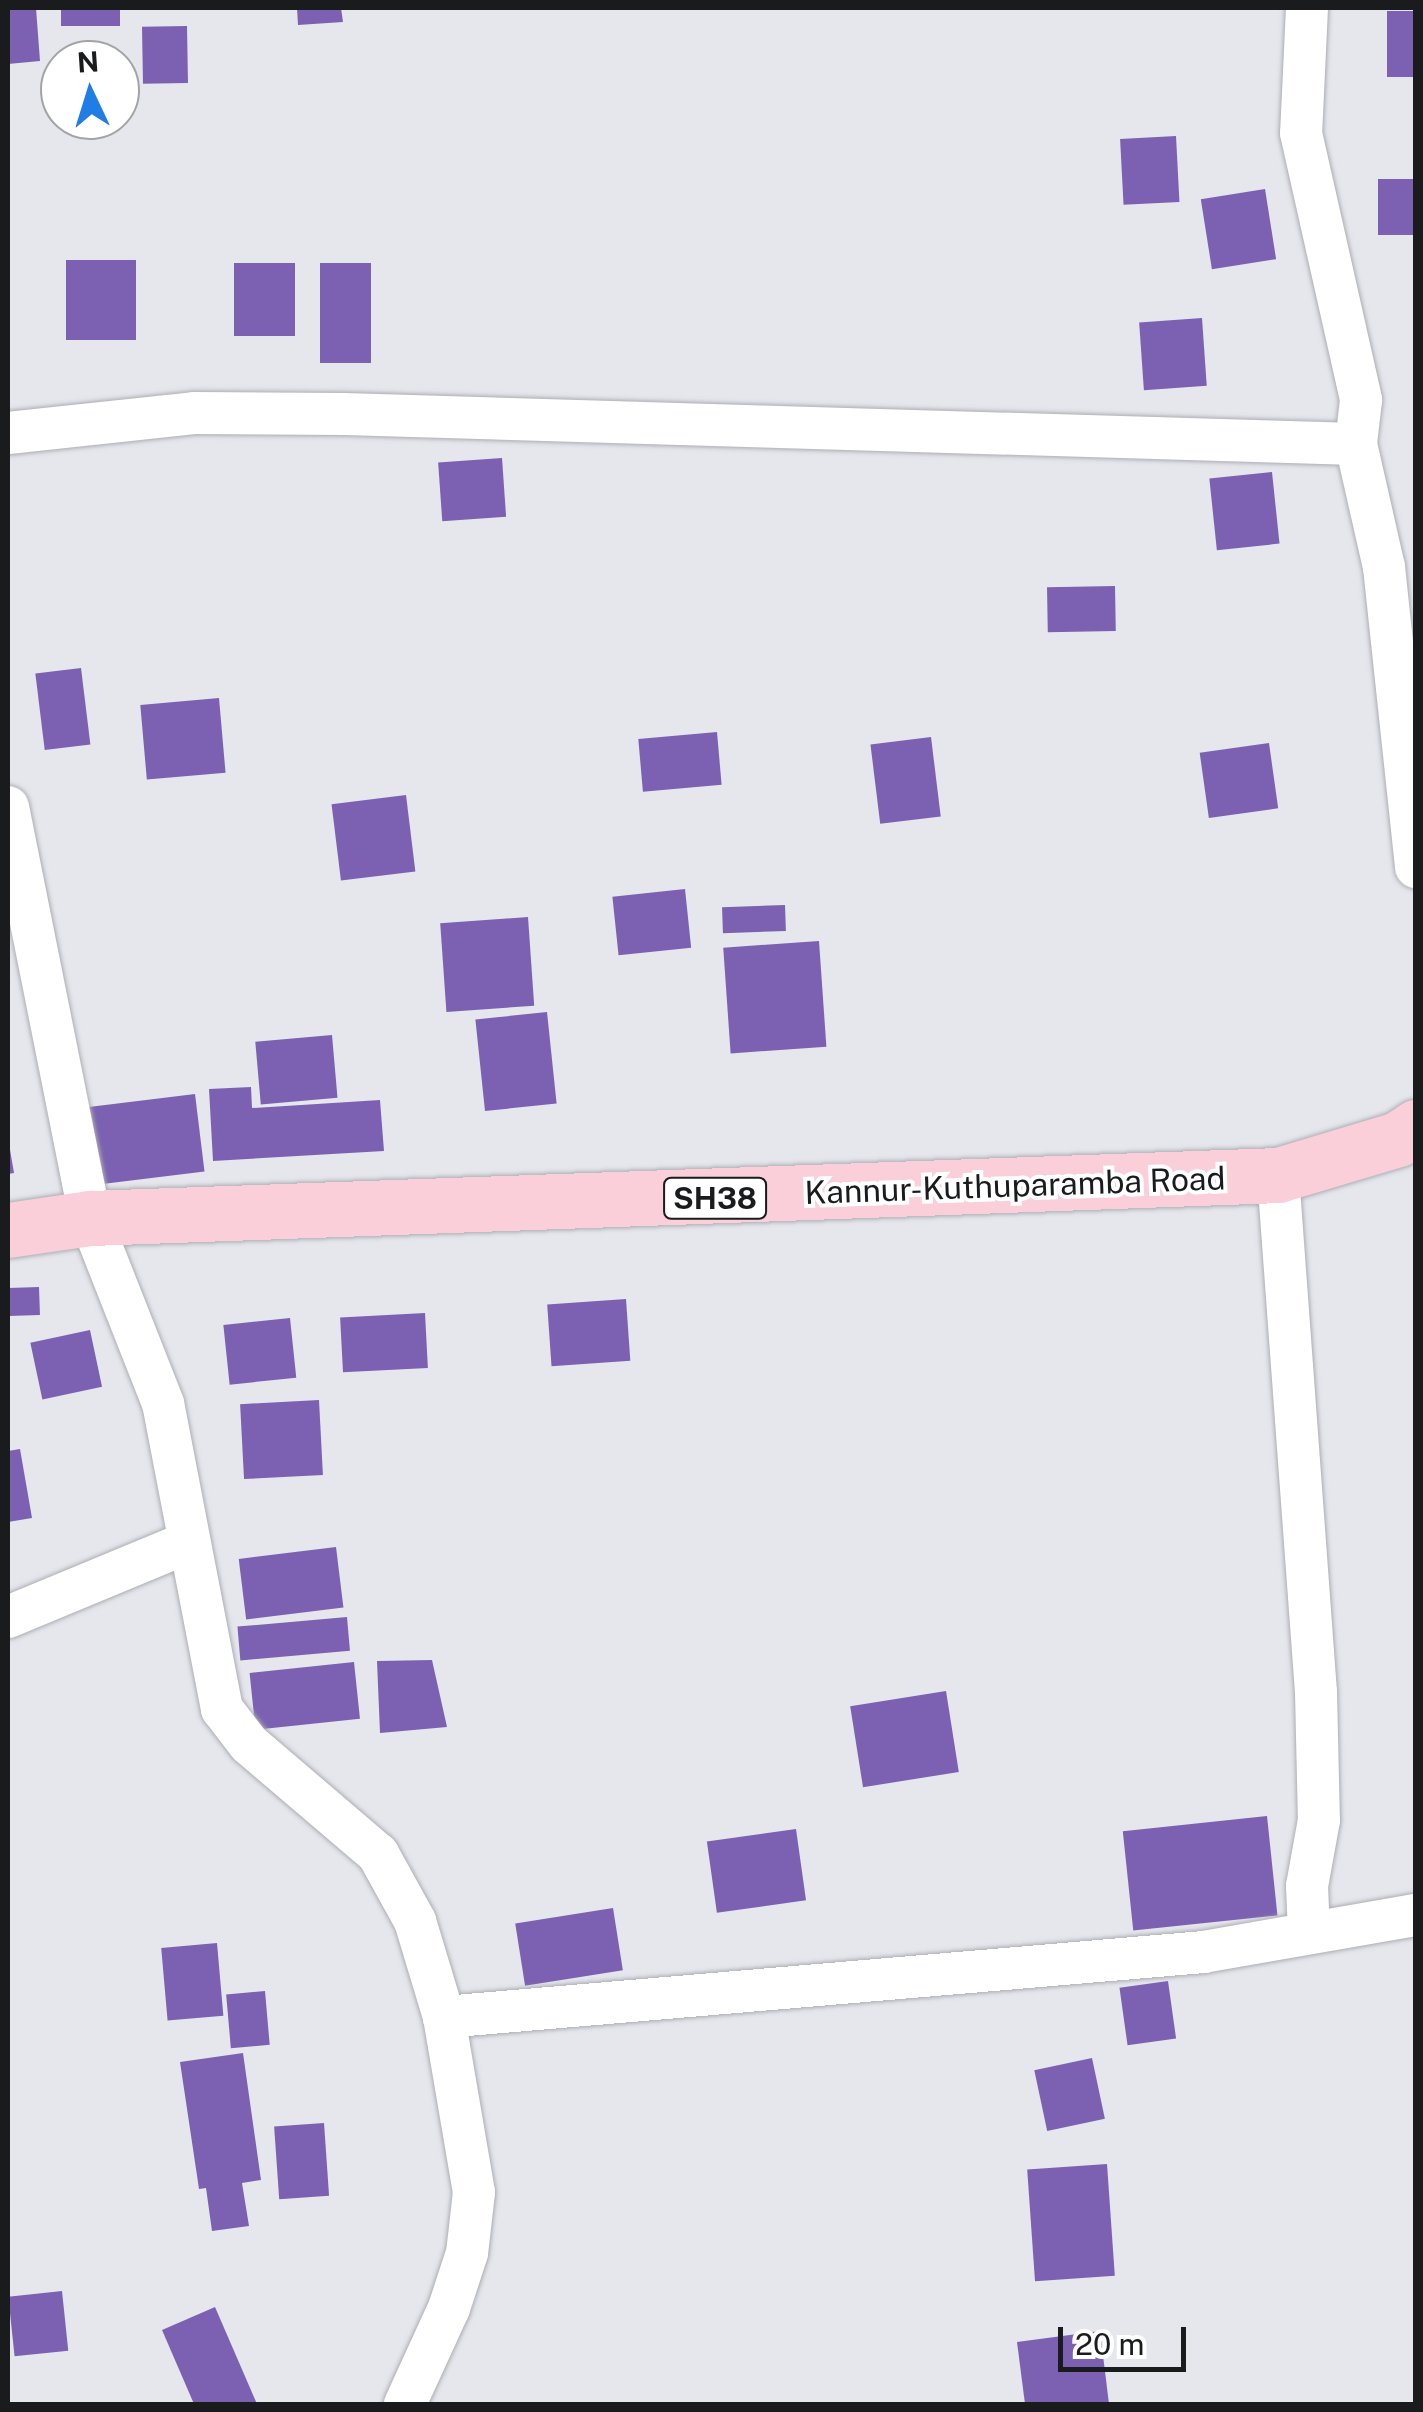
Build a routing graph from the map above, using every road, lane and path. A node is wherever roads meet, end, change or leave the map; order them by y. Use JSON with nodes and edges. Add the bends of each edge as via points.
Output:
{"nodes":[{"id":1,"x":1307,"y":8,"type":"edge"},
{"id":2,"x":8,"y":433,"type":"edge"},
{"id":3,"x":1356,"y":444,"type":"junction"},
{"id":4,"x":8,"y":808,"type":"edge"},
{"id":5,"x":1416,"y":867,"type":"edge"},
{"id":6,"x":1416,"y":1128,"type":"edge"},
{"id":7,"x":1278,"y":1175,"type":"junction"},
{"id":8,"x":90,"y":1218,"type":"junction"},
{"id":9,"x":8,"y":1230,"type":"edge"},
{"id":10,"x":189,"y":1542,"type":"junction"},
{"id":11,"x":8,"y":1617,"type":"edge"},
{"id":12,"x":1416,"y":1914,"type":"edge"},
{"id":13,"x":1309,"y":1933,"type":"junction"},
{"id":14,"x":444,"y":2017,"type":"junction"},
{"id":15,"x":405,"y":2404,"type":"edge"}],
"edges":[{"from":1,"to":3,"type":"street","via":[[1301,133],[1361,400]]},
{"from":2,"to":3,"type":"street","via":[[194,413],[344,414]]},
{"from":3,"to":5,"type":"street","via":[[1384,567]]},
{"from":4,"to":8,"type":"street"},
{"from":6,"to":7,"type":"main road","name":"Kannur-Kuthuparamba Road","number":"SH38"},
{"from":7,"to":8,"type":"main road","name":"Kannur-Kuthuparamba Road","number":"SH38"},
{"from":7,"to":13,"type":"street","via":[[1316,1692],[1319,1820],[1307,1886]]},
{"from":8,"to":9,"type":"main road","name":"Kannur-Kuthuparamba Road","number":"SH38"},
{"from":8,"to":10,"type":"street","via":[[162,1402]]},
{"from":10,"to":11,"type":"street"},
{"from":10,"to":14,"type":"street","via":[[222,1709],[248,1744],[378,1854],[415,1920]]},
{"from":12,"to":13,"type":"street"},
{"from":13,"to":14,"type":"street","via":[[1203,1952]]},
{"from":14,"to":15,"type":"street","via":[[474,2192],[450,2308]]}]}
